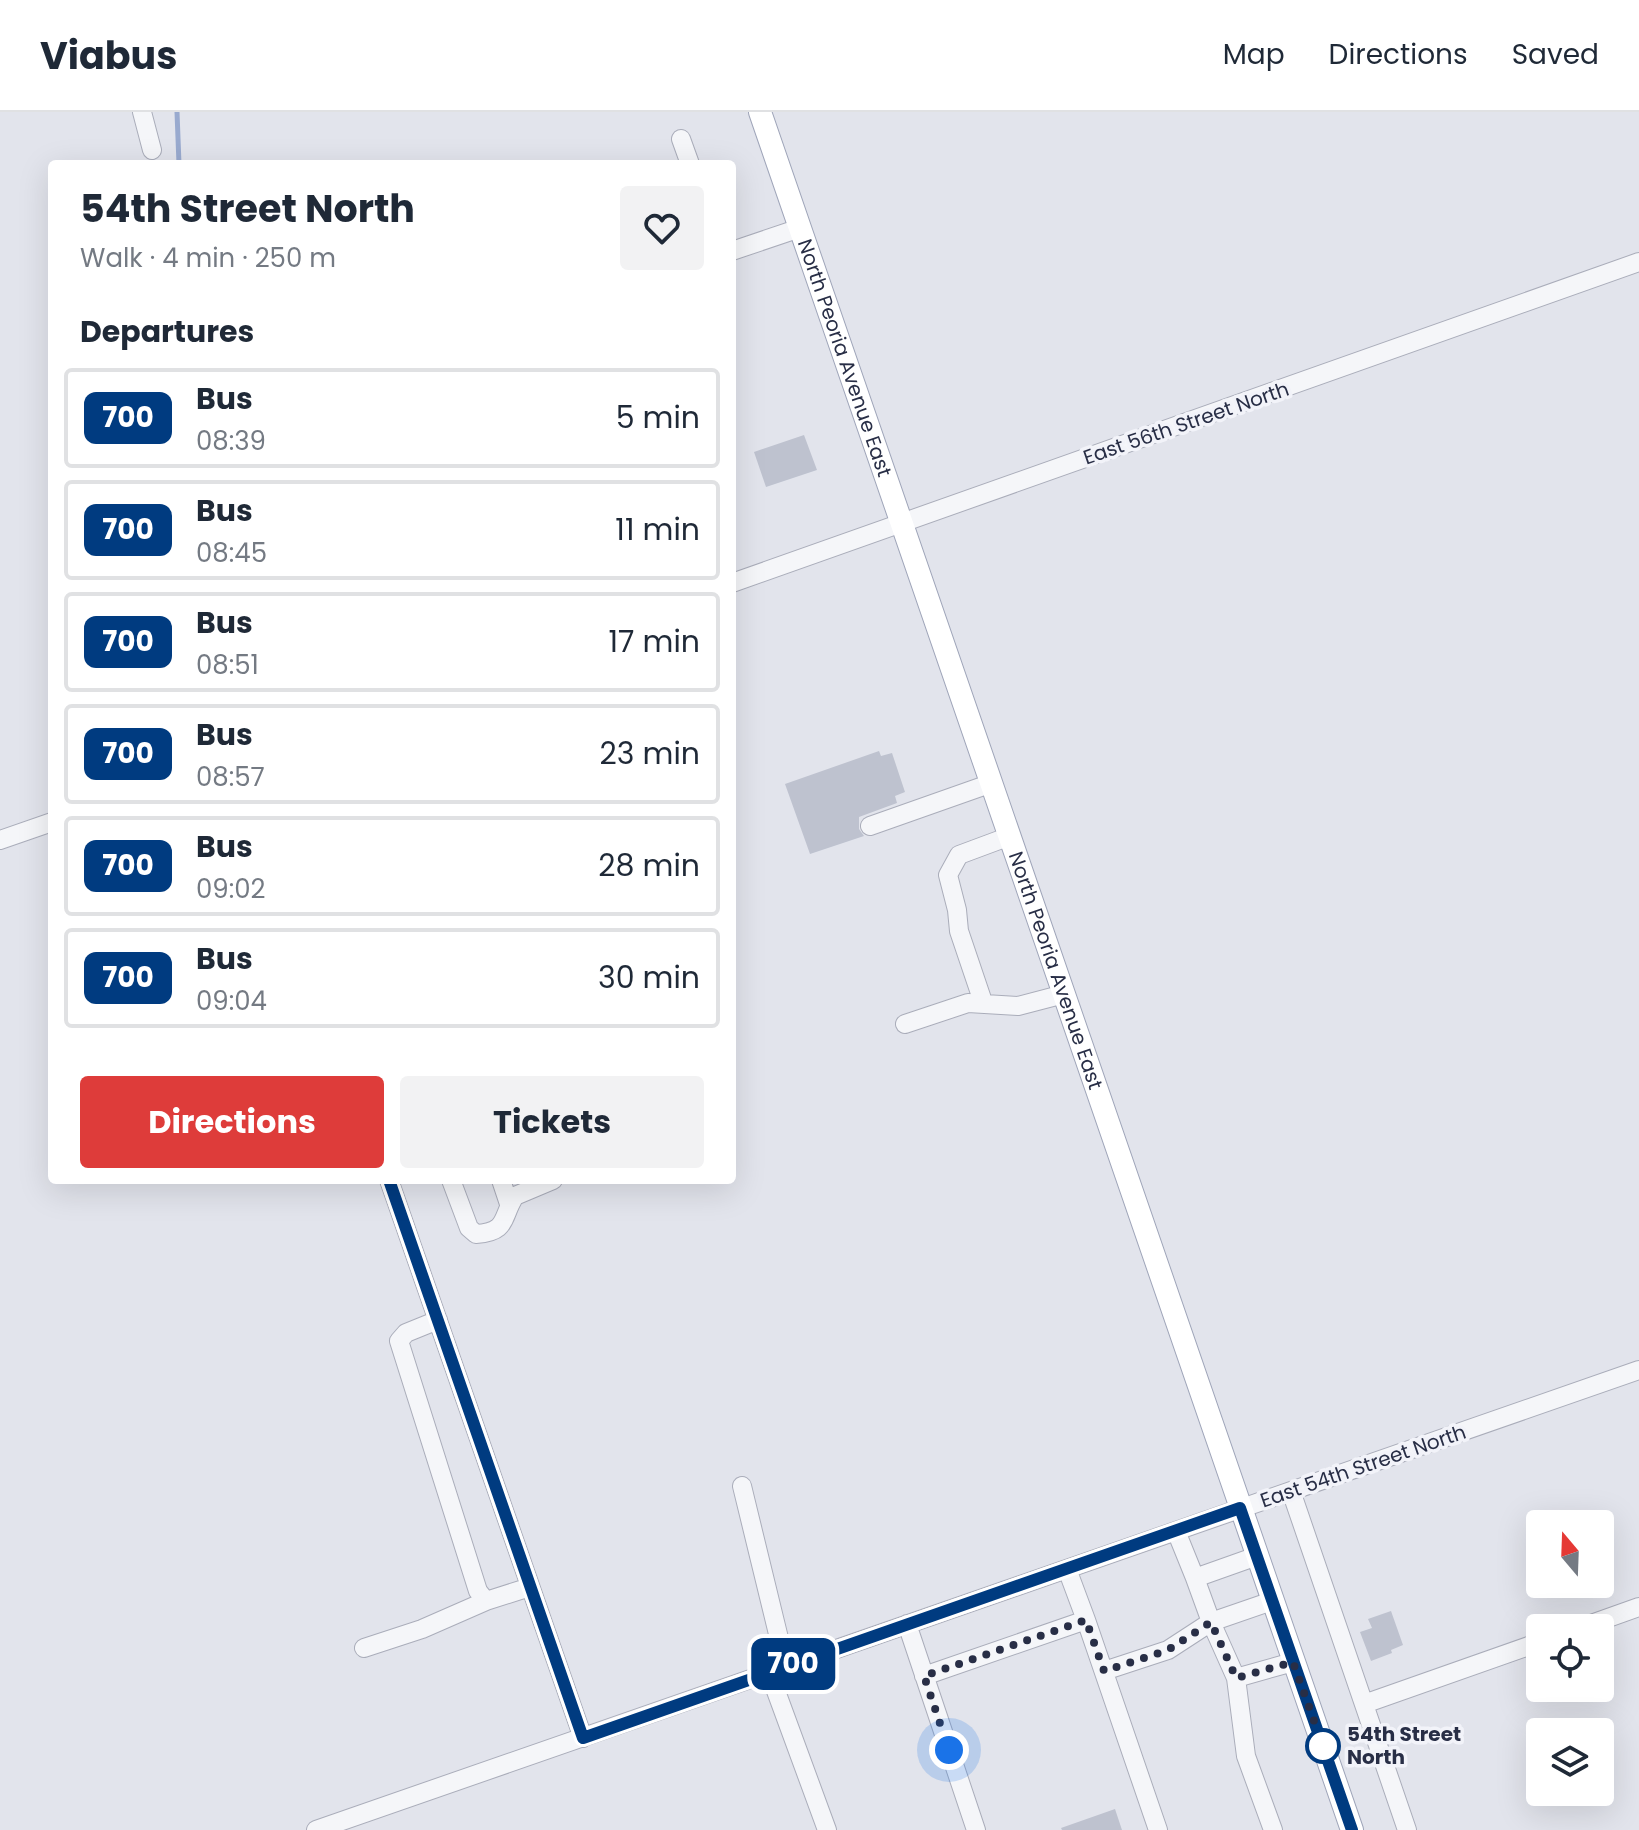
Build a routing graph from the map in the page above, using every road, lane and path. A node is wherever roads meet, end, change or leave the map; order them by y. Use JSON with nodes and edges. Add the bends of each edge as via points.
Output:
{"nodes":[{"id":1,"x":142,"y":112,"type":"edge"},
{"id":2,"x":760,"y":112,"type":"edge"},
{"id":3,"x":681,"y":139,"type":"dead end"},
{"id":4,"x":152,"y":150,"type":"dead end"},
{"id":5,"x":689,"y":160,"type":"edge"},
{"id":6,"x":800,"y":228,"type":"junction"},
{"id":7,"x":736,"y":250,"type":"edge"},
{"id":8,"x":1639,"y":262,"type":"edge"},
{"id":9,"x":902,"y":523,"type":"junction"},
{"id":10,"x":736,"y":582,"type":"edge"},
{"id":11,"x":992,"y":783,"type":"junction"},
{"id":12,"x":48,"y":823,"type":"edge"},
{"id":13,"x":870,"y":826,"type":"dead end"},
{"id":14,"x":1010,"y":836,"type":"junction"},
{"id":15,"x":0,"y":840,"type":"edge"},
{"id":16,"x":1064,"y":994,"type":"junction"},
{"id":17,"x":983,"y":1002,"type":"junction"},
{"id":18,"x":905,"y":1024,"type":"dead end"},
{"id":19,"x":390,"y":1184,"type":"edge"},
{"id":20,"x":452,"y":1184,"type":"edge"},
{"id":21,"x":502,"y":1184,"type":"edge"},
{"id":22,"x":544,"y":1184,"type":"edge"},
{"id":23,"x":509,"y":1204,"type":"junction"},
{"id":24,"x":438,"y":1320,"type":"junction"},
{"id":25,"x":1639,"y":1370,"type":"edge"},
{"id":26,"x":742,"y":1486,"type":"dead end"},
{"id":27,"x":1291,"y":1491,"type":"junction"},
{"id":28,"x":1240,"y":1508,"type":"junction"},
{"id":29,"x":1176,"y":1531,"type":"junction"},
{"id":30,"x":1257,"y":1556,"type":"junction"},
{"id":31,"x":1067,"y":1569,"type":"junction"},
{"id":32,"x":1195,"y":1578,"type":"junction"},
{"id":33,"x":530,"y":1587,"type":"junction"},
{"id":34,"x":486,"y":1601,"type":"junction"},
{"id":35,"x":1272,"y":1601,"type":"junction"},
{"id":36,"x":1639,"y":1607,"type":"edge"},
{"id":37,"x":1614,"y":1616,"type":"edge"},
{"id":38,"x":1086,"y":1620,"type":"junction"},
{"id":39,"x":1211,"y":1622,"type":"junction"},
{"id":40,"x":907,"y":1624,"type":"junction"},
{"id":41,"x":1526,"y":1647,"type":"edge"},
{"id":42,"x":364,"y":1648,"type":"dead end"},
{"id":43,"x":1293,"y":1662,"type":"junction"},
{"id":44,"x":778,"y":1670,"type":"junction"},
{"id":45,"x":1104,"y":1671,"type":"junction"},
{"id":46,"x":924,"y":1676,"type":"junction"},
{"id":47,"x":1236,"y":1678,"type":"junction"},
{"id":48,"x":1364,"y":1704,"type":"junction"},
{"id":49,"x":583,"y":1738,"type":"junction"},
{"id":50,"x":316,"y":1830,"type":"edge"},
{"id":51,"x":827,"y":1830,"type":"edge"},
{"id":52,"x":976,"y":1830,"type":"edge"},
{"id":53,"x":1158,"y":1830,"type":"edge"},
{"id":54,"x":1273,"y":1830,"type":"edge"},
{"id":55,"x":1352,"y":1830,"type":"edge"},
{"id":56,"x":1407,"y":1830,"type":"edge"}],
"edges":[{"from":1,"to":4,"type":"street"},
{"from":2,"to":6,"type":"main road","name":"North Peoria Avenue East"},
{"from":3,"to":5,"type":"street"},
{"from":6,"to":7,"type":"street"},
{"from":6,"to":9,"type":"main road","name":"North Peoria Avenue East"},
{"from":8,"to":9,"type":"street","name":"East 56th Street North"},
{"from":9,"to":10,"type":"street","name":"East 56th Street North"},
{"from":9,"to":11,"type":"main road","name":"North Peoria Avenue East"},
{"from":11,"to":13,"type":"street"},
{"from":11,"to":14,"type":"main road","name":"North Peoria Avenue East"},
{"from":12,"to":15,"type":"street"},
{"from":14,"to":16,"type":"main road","name":"North Peoria Avenue East"},
{"from":14,"to":17,"type":"street","via":[[959,855],[948,875],[959,931]]},
{"from":16,"to":17,"type":"street","via":[[1018,1006]]},
{"from":16,"to":28,"type":"main road","name":"North Peoria Avenue East"},
{"from":17,"to":18,"type":"street"},
{"from":19,"to":24,"type":"street"},
{"from":20,"to":23,"type":"street","via":[[476,1234],[501,1227]]},
{"from":21,"to":23,"type":"street"},
{"from":22,"to":23,"type":"street"},
{"from":24,"to":33,"type":"street"},
{"from":24,"to":34,"type":"street","via":[[399,1341],[478,1591]]},
{"from":25,"to":27,"type":"street","name":"East 54th Street North"},
{"from":26,"to":44,"type":"street"},
{"from":27,"to":28,"type":"street","name":"East 54th Street North"},
{"from":27,"to":48,"type":"street"},
{"from":28,"to":29,"type":"street","name":"East 54th Street North"},
{"from":28,"to":30,"type":"main road","name":"North Peoria Avenue East"},
{"from":29,"to":31,"type":"street","name":"East 54th Street North"},
{"from":29,"to":32,"type":"street"},
{"from":30,"to":32,"type":"street"},
{"from":30,"to":35,"type":"main road","name":"North Peoria Avenue East"},
{"from":31,"to":38,"type":"street"},
{"from":31,"to":40,"type":"street","name":"East 54th Street North"},
{"from":32,"to":39,"type":"street"},
{"from":33,"to":34,"type":"street"},
{"from":33,"to":49,"type":"street"},
{"from":34,"to":42,"type":"street"},
{"from":35,"to":39,"type":"street"},
{"from":35,"to":43,"type":"main road","name":"North Peoria Avenue East"},
{"from":36,"to":37,"type":"street"},
{"from":38,"to":45,"type":"street"},
{"from":38,"to":46,"type":"street"},
{"from":39,"to":45,"type":"street","via":[[1168,1650]]},
{"from":39,"to":47,"type":"street"},
{"from":40,"to":44,"type":"street","name":"East 54th Street North"},
{"from":40,"to":46,"type":"street"},
{"from":41,"to":48,"type":"street"},
{"from":43,"to":47,"type":"street"},
{"from":43,"to":55,"type":"main road","name":"North Peoria Avenue East"},
{"from":44,"to":49,"type":"street","name":"East 54th Street North"},
{"from":44,"to":51,"type":"street"},
{"from":45,"to":53,"type":"street"},
{"from":46,"to":52,"type":"street"},
{"from":47,"to":54,"type":"street","via":[[1246,1756]]},
{"from":48,"to":56,"type":"street"},
{"from":49,"to":50,"type":"street","name":"East 54th Street North"}]}
